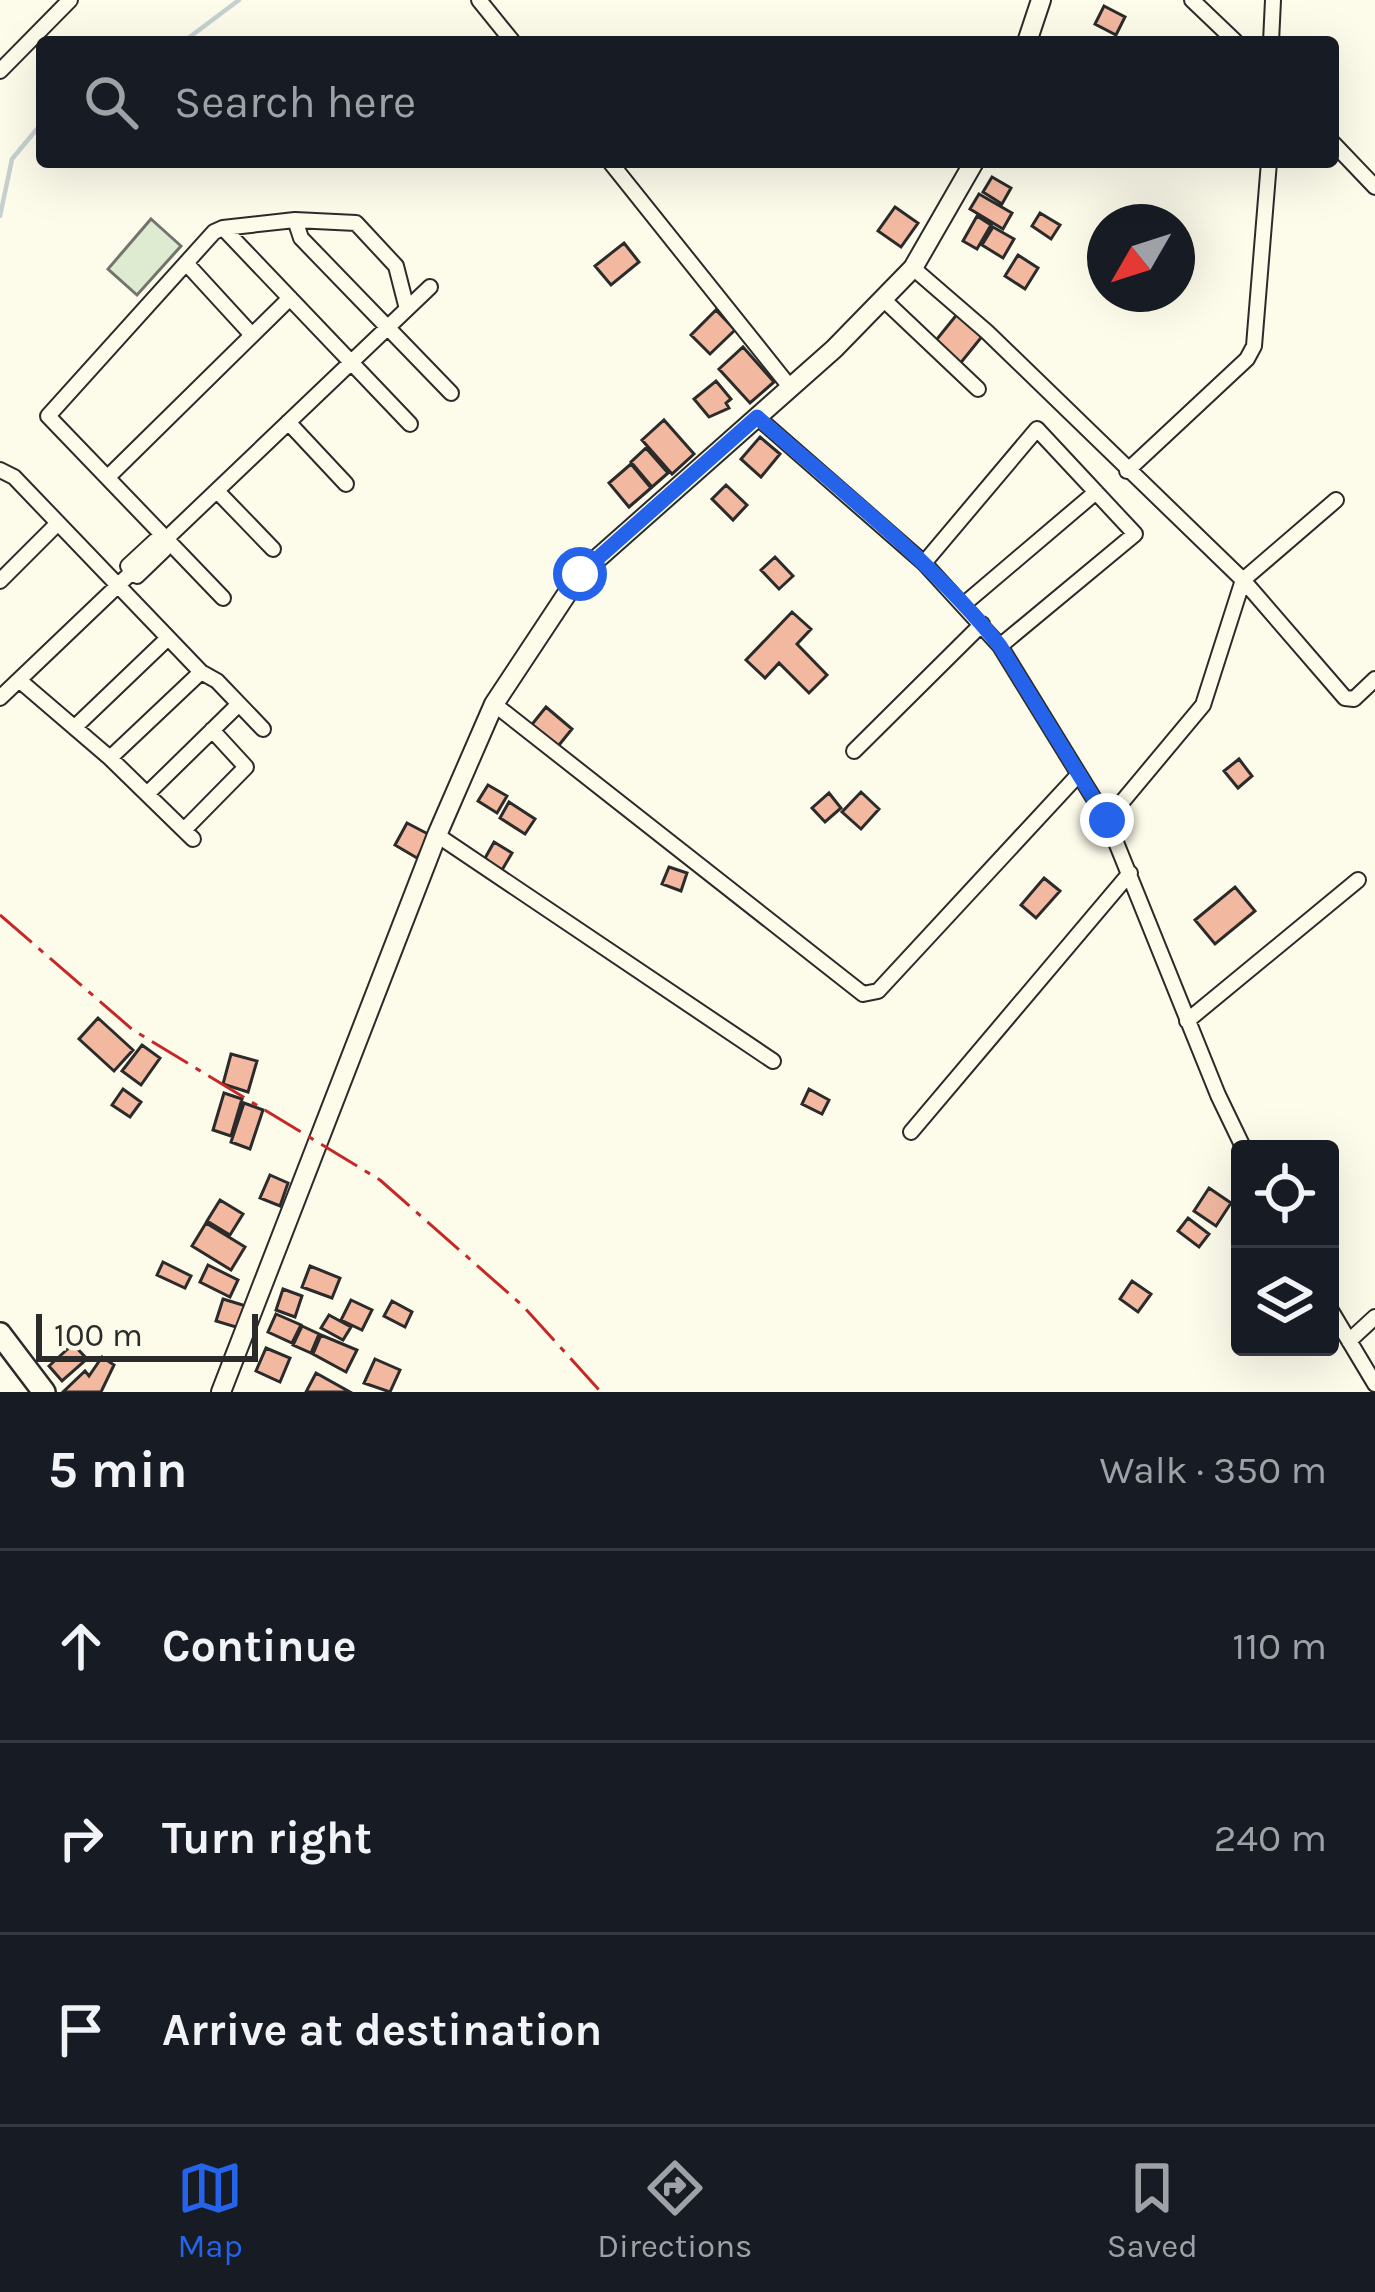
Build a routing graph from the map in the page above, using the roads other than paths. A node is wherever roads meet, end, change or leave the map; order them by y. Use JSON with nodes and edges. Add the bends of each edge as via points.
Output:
{"nodes":[{"id":1,"x":70,"y":0,"type":"edge"},
{"id":2,"x":478,"y":0,"type":"edge"},
{"id":3,"x":1041,"y":0,"type":"edge"},
{"id":4,"x":1192,"y":0,"type":"edge"},
{"id":5,"x":1274,"y":0,"type":"edge"},
{"id":6,"x":508,"y":36,"type":"edge"},
{"id":7,"x":1029,"y":36,"type":"edge"},
{"id":8,"x":1230,"y":36,"type":"edge"},
{"id":9,"x":1271,"y":36,"type":"edge"},
{"id":10,"x":0,"y":70,"type":"edge"},
{"id":11,"x":1339,"y":149,"type":"edge"},
{"id":12,"x":615,"y":168,"type":"edge"},
{"id":13,"x":971,"y":168,"type":"edge"},
{"id":14,"x":1269,"y":168,"type":"edge"},
{"id":15,"x":1375,"y":187,"type":"edge"},
{"id":16,"x":295,"y":220,"type":"junction"},
{"id":17,"x":224,"y":228,"type":"junction"},
{"id":18,"x":186,"y":263,"type":"junction"},
{"id":19,"x":914,"y":268,"type":"junction"},
{"id":20,"x":430,"y":287,"type":"dead end"},
{"id":21,"x":290,"y":298,"type":"junction"},
{"id":22,"x":884,"y":300,"type":"junction"},
{"id":23,"x":407,"y":309,"type":"junction"},
{"id":24,"x":388,"y":327,"type":"junction"},
{"id":25,"x":252,"y":335,"type":"junction"},
{"id":26,"x":351,"y":362,"type":"junction"},
{"id":27,"x":790,"y":387,"type":"junction"},
{"id":28,"x":978,"y":389,"type":"dead end"},
{"id":29,"x":451,"y":393,"type":"dead end"},
{"id":30,"x":757,"y":417,"type":"junction"},
{"id":31,"x":288,"y":422,"type":"junction"},
{"id":32,"x":410,"y":424,"type":"dead end"},
{"id":33,"x":0,"y":470,"type":"edge"},
{"id":34,"x":1127,"y":470,"type":"junction"},
{"id":35,"x":108,"y":477,"type":"junction"},
{"id":36,"x":346,"y":484,"type":"dead end"},
{"id":37,"x":217,"y":491,"type":"junction"},
{"id":38,"x":1096,"y":492,"type":"junction"},
{"id":39,"x":1336,"y":500,"type":"dead end"},
{"id":40,"x":58,"y":523,"type":"junction"},
{"id":41,"x":165,"y":540,"type":"junction"},
{"id":42,"x":273,"y":549,"type":"dead end"},
{"id":43,"x":924,"y":563,"type":"junction"},
{"id":44,"x":0,"y":580,"type":"edge"},
{"id":45,"x":1243,"y":580,"type":"junction"},
{"id":46,"x":118,"y":585,"type":"junction"},
{"id":47,"x":223,"y":598,"type":"dead end"},
{"id":48,"x":963,"y":605,"type":"junction"},
{"id":49,"x":982,"y":624,"type":"junction"},
{"id":50,"x":168,"y":638,"type":"junction"},
{"id":51,"x":1000,"y":646,"type":"junction"},
{"id":52,"x":201,"y":672,"type":"junction"},
{"id":53,"x":1375,"y":679,"type":"edge"},
{"id":54,"x":19,"y":680,"type":"junction"},
{"id":55,"x":0,"y":698,"type":"edge"},
{"id":56,"x":239,"y":704,"type":"junction"},
{"id":57,"x":494,"y":704,"type":"junction"},
{"id":58,"x":75,"y":728,"type":"junction"},
{"id":59,"x":263,"y":729,"type":"dead end"},
{"id":60,"x":212,"y":730,"type":"junction"},
{"id":61,"x":854,"y":751,"type":"dead end"},
{"id":62,"x":110,"y":758,"type":"junction"},
{"id":63,"x":1079,"y":774,"type":"junction"},
{"id":64,"x":147,"y":794,"type":"junction"},
{"id":65,"x":1107,"y":820,"type":"junction"},
{"id":66,"x":436,"y":835,"type":"junction"},
{"id":67,"x":1130,"y":872,"type":"junction"},
{"id":68,"x":1358,"y":880,"type":"dead end"},
{"id":69,"x":1187,"y":1021,"type":"junction"},
{"id":70,"x":773,"y":1061,"type":"dead end"},
{"id":71,"x":911,"y":1132,"type":"dead end"},
{"id":72,"x":1240,"y":1140,"type":"edge"},
{"id":73,"x":1375,"y":1317,"type":"edge"},
{"id":74,"x":1339,"y":1324,"type":"edge"},
{"id":75,"x":0,"y":1334,"type":"edge"},
{"id":76,"x":1349,"y":1340,"type":"junction"},
{"id":77,"x":1375,"y":1384,"type":"edge"},
{"id":78,"x":44,"y":1392,"type":"edge"},
{"id":79,"x":221,"y":1392,"type":"edge"}],
"edges":[{"from":1,"to":10,"type":"street"},
{"from":2,"to":6,"type":"street"},
{"from":3,"to":7,"type":"street"},
{"from":4,"to":8,"type":"street"},
{"from":5,"to":9,"type":"street"},
{"from":11,"to":15,"type":"street"},
{"from":12,"to":27,"type":"street"},
{"from":13,"to":19,"type":"street"},
{"from":14,"to":34,"type":"street","via":[[1255,346]]},
{"from":16,"to":17,"type":"street"},
{"from":16,"to":23,"type":"street","via":[[356,223],[396,266]]},
{"from":16,"to":24,"type":"street","via":[[301,238]]},
{"from":17,"to":18,"type":"street"},
{"from":17,"to":21,"type":"street"},
{"from":18,"to":25,"type":"street"},
{"from":18,"to":35,"type":"street","via":[[48,416]]},
{"from":19,"to":22,"type":"street"},
{"from":19,"to":34,"type":"street"},
{"from":20,"to":23,"type":"street"},
{"from":21,"to":25,"type":"street"},
{"from":21,"to":26,"type":"street"},
{"from":22,"to":27,"type":"street"},
{"from":22,"to":28,"type":"street"},
{"from":23,"to":24,"type":"street"},
{"from":24,"to":26,"type":"street"},
{"from":24,"to":29,"type":"street"},
{"from":25,"to":35,"type":"street"},
{"from":26,"to":31,"type":"street"},
{"from":26,"to":32,"type":"street"},
{"from":27,"to":30,"type":"street"},
{"from":30,"to":43,"type":"street"},
{"from":30,"to":57,"type":"street","via":[[580,574]]},
{"from":31,"to":36,"type":"street"},
{"from":31,"to":37,"type":"street"},
{"from":33,"to":40,"type":"street"},
{"from":34,"to":45,"type":"street"},
{"from":35,"to":41,"type":"street"},
{"from":37,"to":41,"type":"street"},
{"from":37,"to":42,"type":"street"},
{"from":38,"to":43,"type":"street","via":[[1037,429]]},
{"from":38,"to":48,"type":"street"},
{"from":38,"to":51,"type":"street","via":[[1135,534]]},
{"from":39,"to":45,"type":"street"},
{"from":40,"to":44,"type":"street"},
{"from":40,"to":46,"type":"street"},
{"from":41,"to":46,"type":"street","via":[[137,576],[133,571]]},
{"from":41,"to":47,"type":"street"},
{"from":43,"to":48,"type":"street"},
{"from":45,"to":53,"type":"street","via":[[1345,698]]},
{"from":45,"to":65,"type":"street","via":[[1203,705]]},
{"from":46,"to":50,"type":"street"},
{"from":46,"to":54,"type":"street"},
{"from":48,"to":49,"type":"street"},
{"from":49,"to":51,"type":"street"},
{"from":49,"to":61,"type":"street"},
{"from":50,"to":52,"type":"street"},
{"from":50,"to":58,"type":"street"},
{"from":51,"to":63,"type":"street"},
{"from":52,"to":56,"type":"street"},
{"from":52,"to":62,"type":"street"},
{"from":54,"to":55,"type":"street"},
{"from":54,"to":58,"type":"street"},
{"from":56,"to":59,"type":"street"},
{"from":56,"to":60,"type":"street"},
{"from":57,"to":63,"type":"street","via":[[862,994],[878,991]]},
{"from":57,"to":66,"type":"street"},
{"from":58,"to":62,"type":"street"},
{"from":60,"to":64,"type":"street"},
{"from":60,"to":64,"type":"street","via":[[246,767],[188,835]]},
{"from":62,"to":64,"type":"street"},
{"from":63,"to":65,"type":"street"},
{"from":65,"to":67,"type":"street"},
{"from":66,"to":70,"type":"street"},
{"from":66,"to":79,"type":"street"},
{"from":67,"to":69,"type":"street"},
{"from":67,"to":71,"type":"street"},
{"from":68,"to":69,"type":"street"},
{"from":69,"to":72,"type":"street"},
{"from":73,"to":76,"type":"street"},
{"from":74,"to":76,"type":"street"},
{"from":75,"to":78,"type":"main road"},
{"from":76,"to":77,"type":"street"}]}
